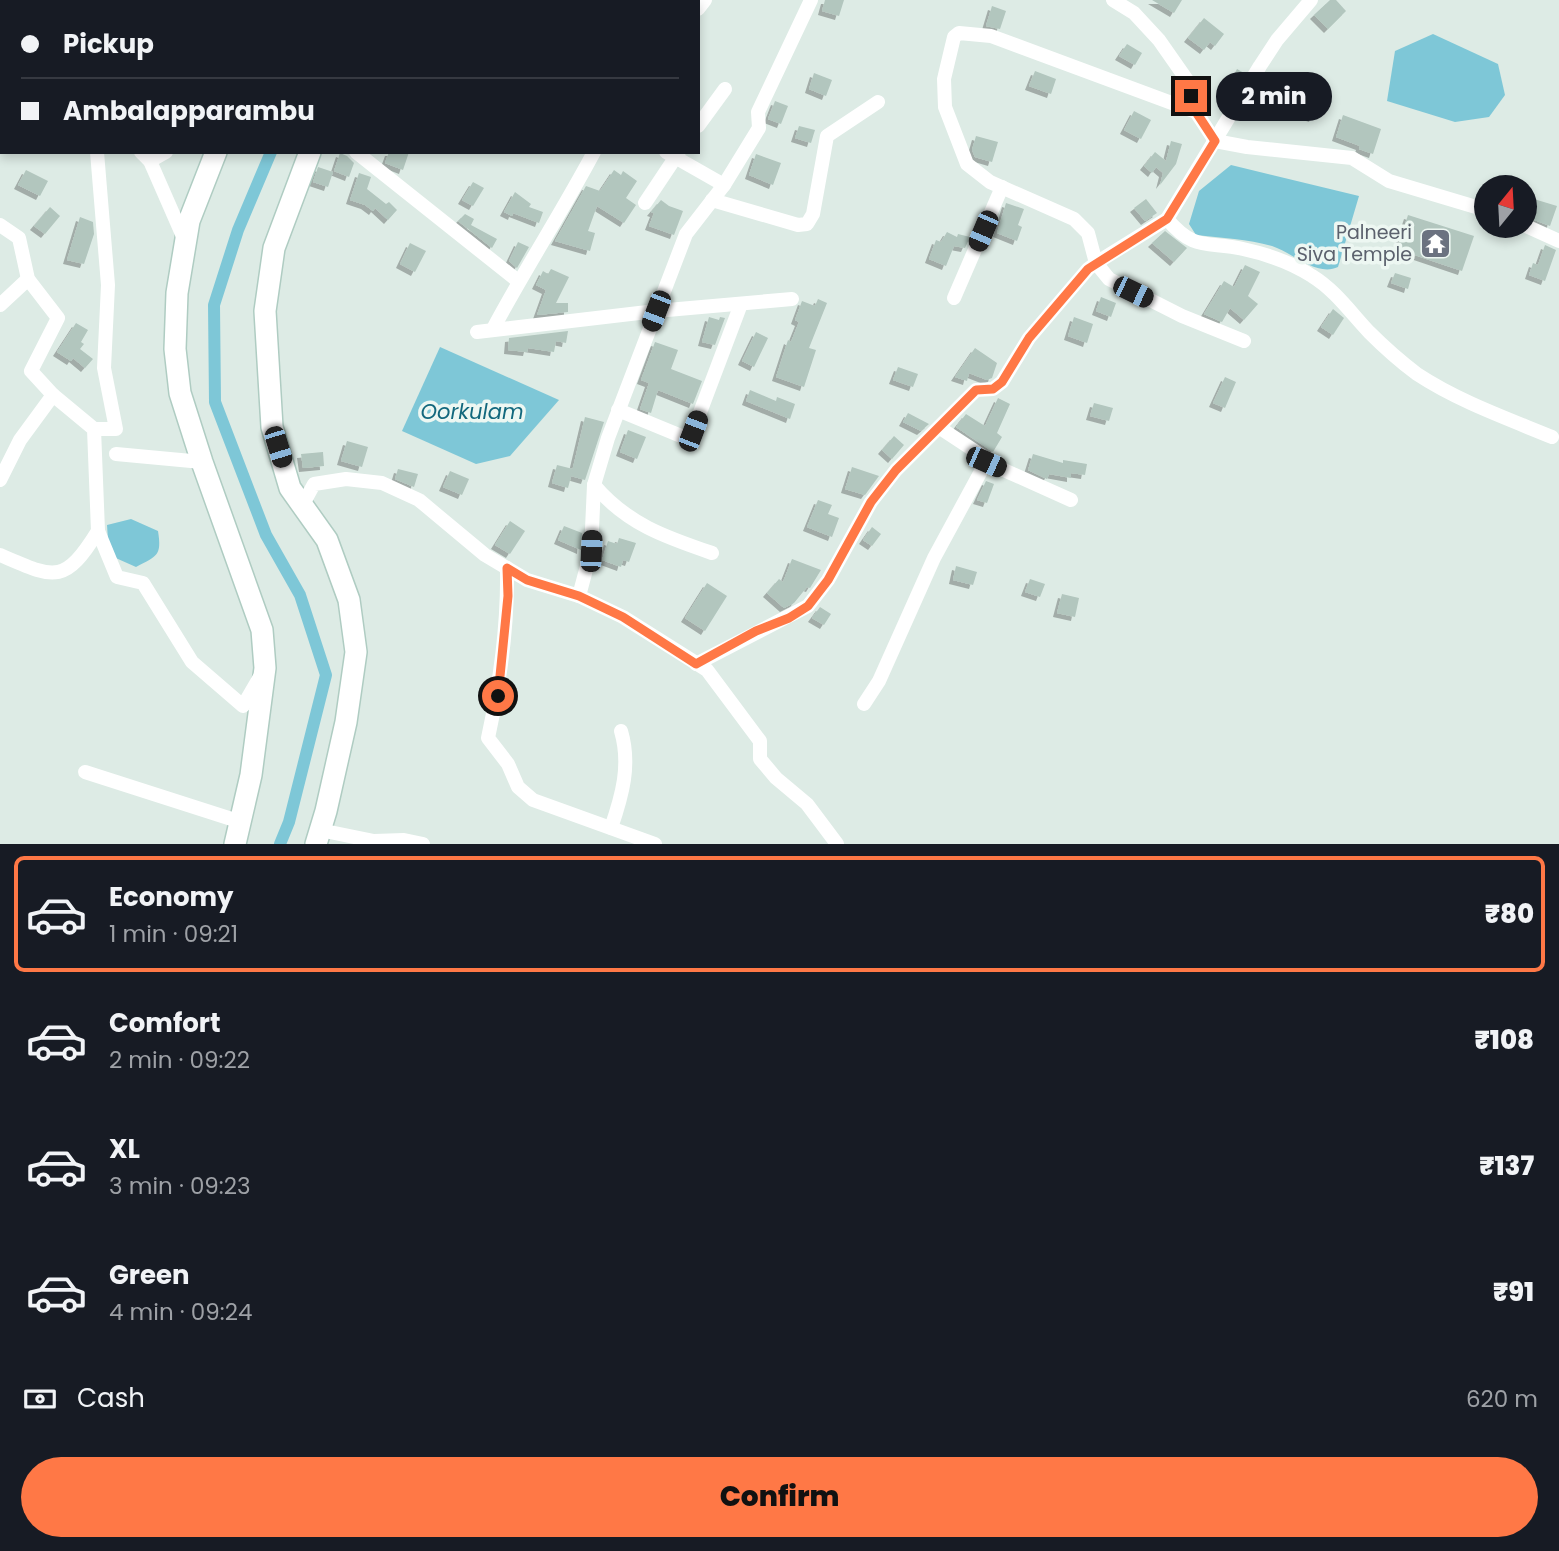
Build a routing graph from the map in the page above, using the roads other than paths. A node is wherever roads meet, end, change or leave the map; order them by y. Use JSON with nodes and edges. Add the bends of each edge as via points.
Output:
{"nodes":[{"id":1,"x":811,"y":0,"type":"edge"},
{"id":2,"x":1113,"y":0,"type":"edge"},
{"id":3,"x":1311,"y":0,"type":"edge"},
{"id":4,"x":725,"y":89,"type":"dead end"},
{"id":5,"x":878,"y":102,"type":"dead end"},
{"id":6,"x":1196,"y":112,"type":"junction"},
{"id":7,"x":700,"y":123,"type":"edge"},
{"id":8,"x":1215,"y":141,"type":"junction"},
{"id":9,"x":97,"y":154,"type":"edge"},
{"id":10,"x":215,"y":154,"type":"edge"},
{"id":11,"x":309,"y":154,"type":"edge"},
{"id":12,"x":359,"y":154,"type":"edge"},
{"id":13,"x":593,"y":154,"type":"edge"},
{"id":14,"x":674,"y":154,"type":"edge"},
{"id":15,"x":146,"y":156,"type":"edge"},
{"id":16,"x":724,"y":185,"type":"junction"},
{"id":17,"x":1002,"y":187,"type":"junction"},
{"id":18,"x":712,"y":200,"type":"junction"},
{"id":19,"x":645,"y":203,"type":"dead end"},
{"id":20,"x":1474,"y":206,"type":"edge"},
{"id":21,"x":1167,"y":219,"type":"junction"},
{"id":22,"x":0,"y":225,"type":"edge"},
{"id":23,"x":1537,"y":231,"type":"edge"},
{"id":24,"x":186,"y":242,"type":"junction"},
{"id":25,"x":1559,"y":242,"type":"edge"},
{"id":26,"x":1096,"y":263,"type":"junction"},
{"id":27,"x":28,"y":279,"type":"junction"},
{"id":28,"x":518,"y":281,"type":"junction"},
{"id":29,"x":954,"y":298,"type":"dead end"},
{"id":30,"x":792,"y":299,"type":"dead end"},
{"id":31,"x":741,"y":303,"type":"junction"},
{"id":32,"x":0,"y":305,"type":"edge"},
{"id":33,"x":656,"y":311,"type":"junction"},
{"id":34,"x":493,"y":329,"type":"junction"},
{"id":35,"x":477,"y":332,"type":"dead end"},
{"id":36,"x":1244,"y":341,"type":"dead end"},
{"id":37,"x":53,"y":394,"type":"junction"},
{"id":38,"x":618,"y":411,"type":"junction"},
{"id":39,"x":940,"y":428,"type":"junction"},
{"id":40,"x":94,"y":429,"type":"junction"},
{"id":41,"x":1552,"y":436,"type":"dead end"},
{"id":42,"x":116,"y":454,"type":"dead end"},
{"id":43,"x":202,"y":461,"type":"junction"},
{"id":44,"x":986,"y":462,"type":"junction"},
{"id":45,"x":0,"y":480,"type":"edge"},
{"id":46,"x":594,"y":485,"type":"junction"},
{"id":47,"x":1071,"y":500,"type":"dead end"},
{"id":48,"x":302,"y":506,"type":"junction"},
{"id":49,"x":99,"y":531,"type":"junction"},
{"id":50,"x":712,"y":553,"type":"dead end"},
{"id":51,"x":0,"y":555,"type":"edge"},
{"id":52,"x":507,"y":568,"type":"junction"},
{"id":53,"x":579,"y":596,"type":"junction"},
{"id":54,"x":696,"y":664,"type":"junction"},
{"id":55,"x":265,"y":668,"type":"junction"},
{"id":56,"x":864,"y":704,"type":"dead end"},
{"id":57,"x":621,"y":731,"type":"dead end"},
{"id":58,"x":85,"y":772,"type":"dead end"},
{"id":59,"x":241,"y":822,"type":"junction"},
{"id":60,"x":611,"y":828,"type":"junction"},
{"id":61,"x":318,"y":837,"type":"edge"},
{"id":62,"x":235,"y":844,"type":"edge"},
{"id":63,"x":423,"y":844,"type":"edge"},
{"id":64,"x":655,"y":844,"type":"edge"},
{"id":65,"x":838,"y":844,"type":"edge"}],
"edges":[{"from":1,"to":16,"type":"street","via":[[758,112],[758,128]]},
{"from":2,"to":6,"type":"street","via":[[1159,40],[1187,80]]},
{"from":3,"to":8,"type":"street","via":[[1271,48]]},
{"from":4,"to":7,"type":"street"},
{"from":5,"to":18,"type":"street","via":[[827,136],[813,214],[807,224]]},
{"from":6,"to":8,"type":"street"},
{"from":6,"to":17,"type":"street","via":[[1027,48],[991,36],[959,33],[954,37],[944,79],[945,107],[967,164]]},
{"from":8,"to":20,"type":"street","via":[[1352,158],[1389,181]]},
{"from":8,"to":21,"type":"street"},
{"from":9,"to":40,"type":"street","via":[[108,285],[104,368],[116,429]]},
{"from":10,"to":24,"type":"street","via":[[188,221]]},
{"from":11,"to":48,"type":"street","via":[[274,248],[265,312],[272,427],[290,488]]},
{"from":12,"to":28,"type":"street"},
{"from":13,"to":28,"type":"street"},
{"from":14,"to":16,"type":"street"},
{"from":14,"to":19,"type":"street"},
{"from":15,"to":24,"type":"street"},
{"from":16,"to":18,"type":"street"},
{"from":17,"to":26,"type":"street","via":[[1074,219],[1088,233]]},
{"from":17,"to":29,"type":"street"},
{"from":18,"to":33,"type":"street","via":[[686,234]]},
{"from":21,"to":26,"type":"street"},
{"from":21,"to":41,"type":"street","via":[[1194,242],[1266,255],[1312,276],[1416,373],[1476,406]]},
{"from":22,"to":27,"type":"street","via":[[19,238]]},
{"from":23,"to":25,"type":"street"},
{"from":24,"to":43,"type":"street","via":[[177,293],[175,349],[180,393]]},
{"from":26,"to":36,"type":"street","via":[[1109,279]]},
{"from":26,"to":39,"type":"street","via":[[1029,338],[1002,382],[993,389],[976,390]]},
{"from":27,"to":32,"type":"street"},
{"from":27,"to":37,"type":"street","via":[[58,318],[31,371]]},
{"from":28,"to":34,"type":"street"},
{"from":30,"to":31,"type":"street"},
{"from":31,"to":33,"type":"street"},
{"from":31,"to":38,"type":"street","via":[[693,431],[685,438]]},
{"from":33,"to":34,"type":"street"},
{"from":33,"to":38,"type":"street"},
{"from":34,"to":35,"type":"street"},
{"from":37,"to":40,"type":"street"},
{"from":37,"to":45,"type":"street","via":[[20,440]]},
{"from":38,"to":46,"type":"street"},
{"from":39,"to":44,"type":"street"},
{"from":39,"to":54,"type":"street","via":[[896,470],[871,502],[828,580],[808,606]]},
{"from":40,"to":49,"type":"street"},
{"from":42,"to":43,"type":"street"},
{"from":43,"to":55,"type":"street","via":[[262,630]]},
{"from":44,"to":47,"type":"street"},
{"from":44,"to":56,"type":"street"},
{"from":46,"to":50,"type":"street","via":[[609,503],[655,533]]},
{"from":46,"to":53,"type":"street","via":[[591,551]]},
{"from":48,"to":52,"type":"street","via":[[314,484],[346,479],[382,483],[419,500]]},
{"from":48,"to":61,"type":"street","via":[[327,540],[349,600],[356,652],[346,722]]},
{"from":49,"to":51,"type":"street","via":[[85,552],[55,575]]},
{"from":49,"to":55,"type":"street","via":[[117,577],[143,583],[192,662],[243,706]]},
{"from":52,"to":53,"type":"street","via":[[527,580]]},
{"from":52,"to":60,"type":"street","via":[[498,696],[488,738],[518,787],[533,800]]},
{"from":53,"to":54,"type":"street","via":[[623,617]]},
{"from":54,"to":65,"type":"street","via":[[707,670],[760,741],[760,759],[807,804]]},
{"from":55,"to":59,"type":"street"},
{"from":57,"to":60,"type":"street","via":[[626,768]]},
{"from":58,"to":59,"type":"street"},
{"from":59,"to":62,"type":"street"},
{"from":60,"to":64,"type":"street"},
{"from":61,"to":63,"type":"street"}]}
